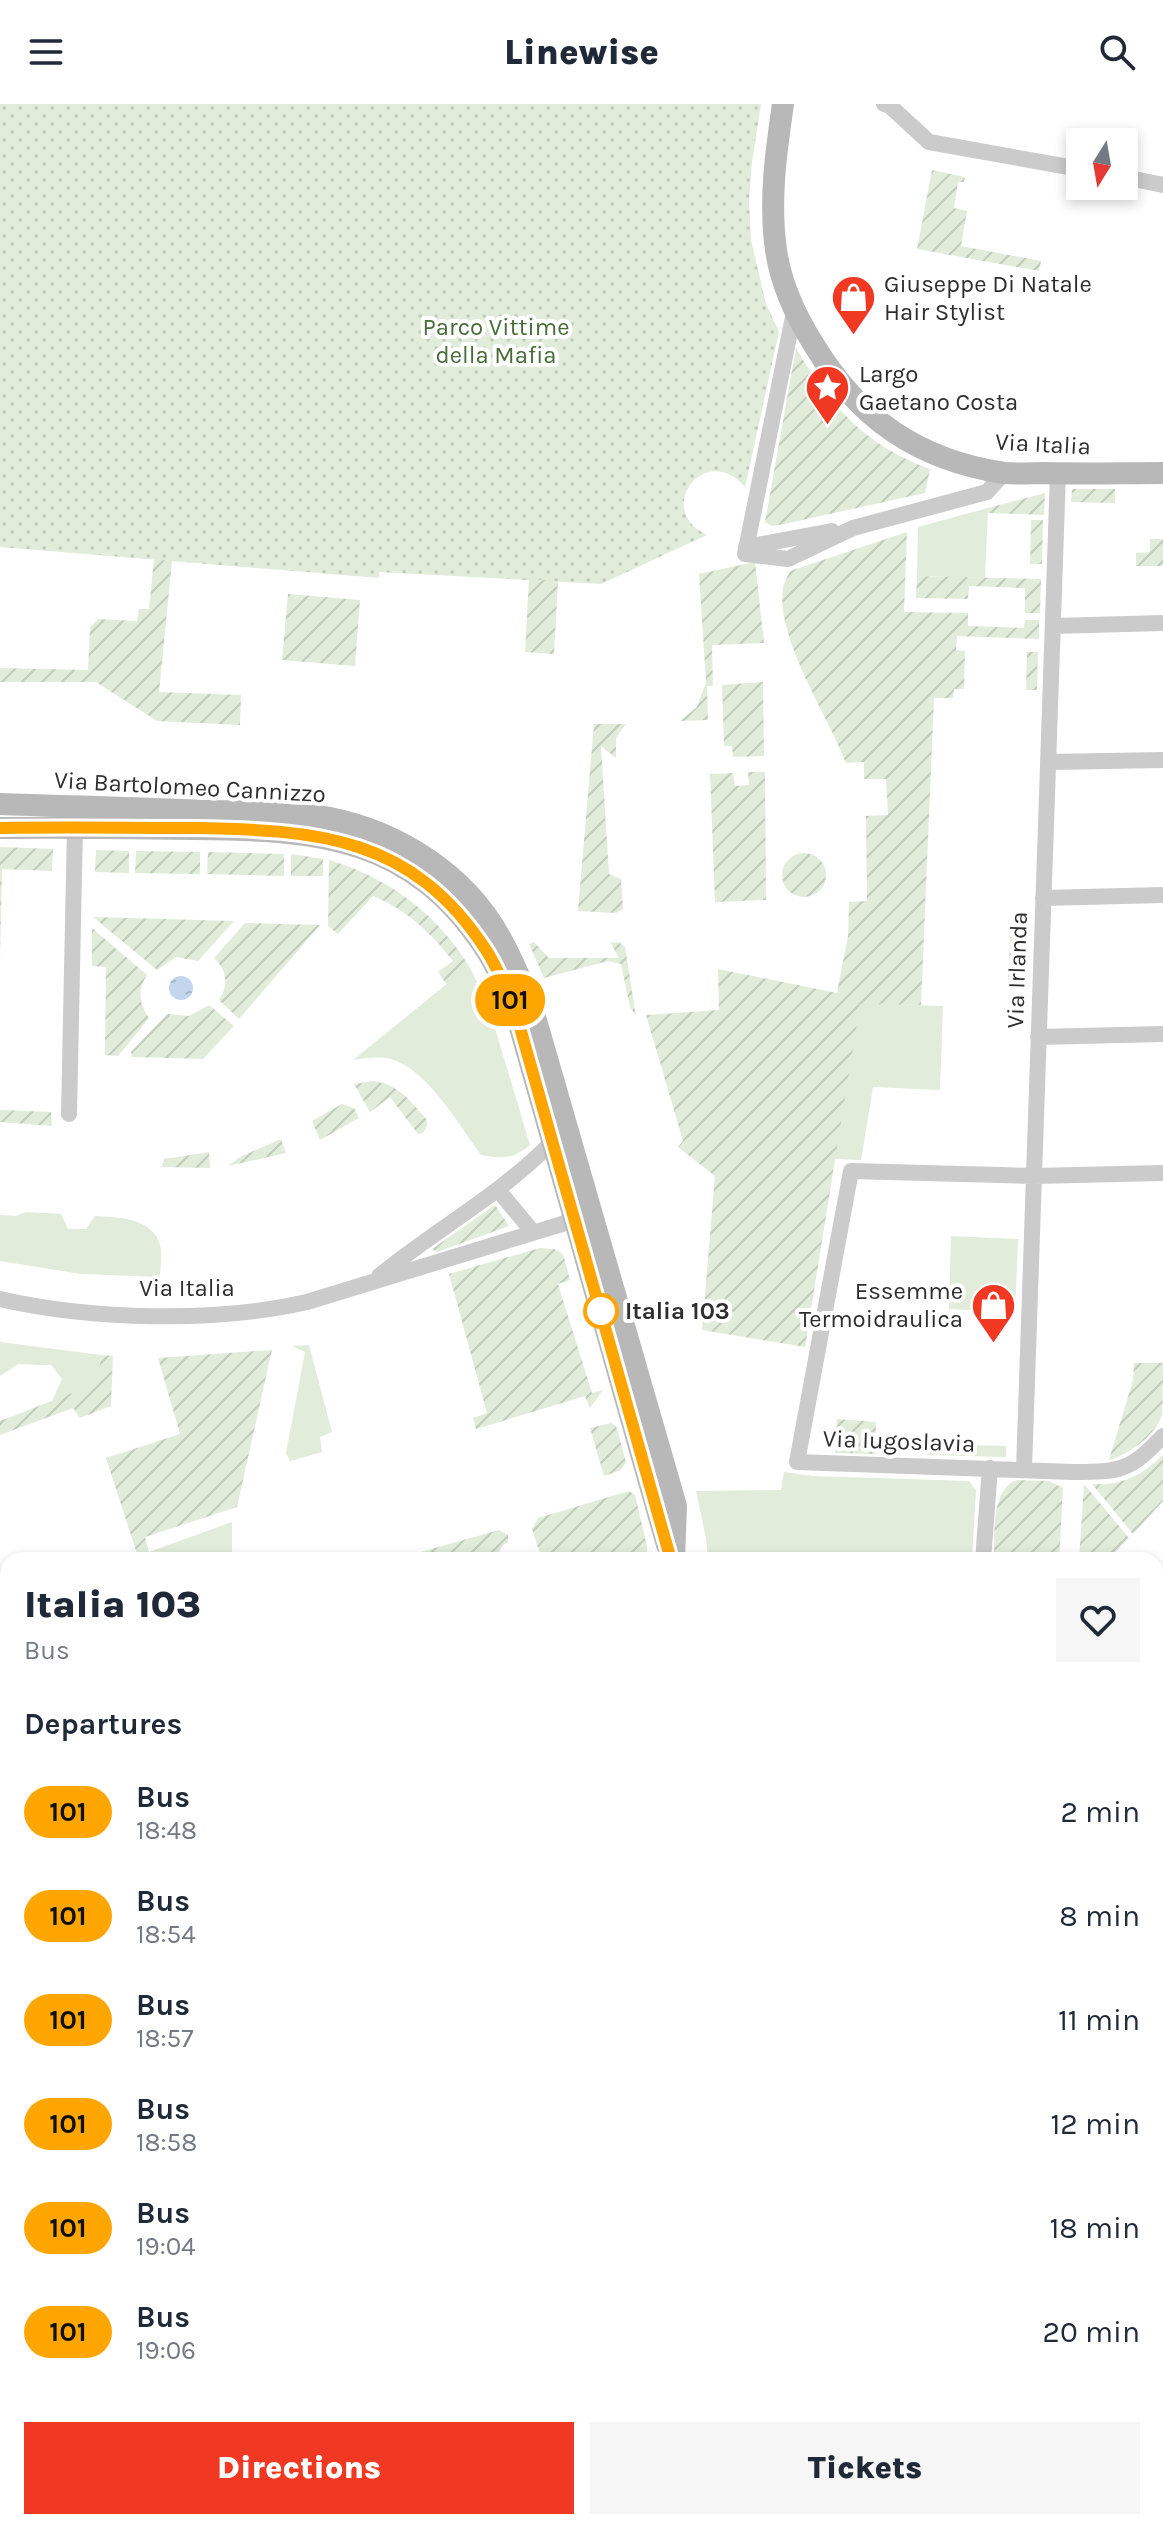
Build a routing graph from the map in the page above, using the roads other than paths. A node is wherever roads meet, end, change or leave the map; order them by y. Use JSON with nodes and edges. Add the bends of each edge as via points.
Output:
{"nodes":[{"id":1,"x":783,"y":104,"type":"edge"},
{"id":2,"x":884,"y":104,"type":"edge"},
{"id":3,"x":1066,"y":166,"type":"edge"},
{"id":4,"x":1138,"y":180,"type":"edge"},
{"id":5,"x":1163,"y":185,"type":"edge"},
{"id":6,"x":794,"y":312,"type":"junction"},
{"id":7,"x":1004,"y":473,"type":"junction"},
{"id":8,"x":1058,"y":473,"type":"junction"},
{"id":9,"x":1163,"y":473,"type":"edge"},
{"id":10,"x":1163,"y":623,"type":"edge"},
{"id":11,"x":1053,"y":626,"type":"junction"},
{"id":12,"x":1163,"y":760,"type":"edge"},
{"id":13,"x":1048,"y":762,"type":"junction"},
{"id":14,"x":0,"y":804,"type":"edge"},
{"id":15,"x":75,"y":827,"type":"junction"},
{"id":16,"x":0,"y":828,"type":"edge"},
{"id":17,"x":1163,"y":895,"type":"edge"},
{"id":18,"x":1043,"y":898,"type":"junction"},
{"id":19,"x":1163,"y":1034,"type":"edge"},
{"id":20,"x":1038,"y":1037,"type":"junction"},
{"id":21,"x":69,"y":1114,"type":"dead end"},
{"id":22,"x":551,"y":1143,"type":"junction"},
{"id":23,"x":1163,"y":1173,"type":"edge"},
{"id":24,"x":1034,"y":1176,"type":"junction"},
{"id":25,"x":498,"y":1190,"type":"junction"},
{"id":26,"x":575,"y":1220,"type":"junction"},
{"id":27,"x":533,"y":1232,"type":"junction"},
{"id":28,"x":371,"y":1282,"type":"junction"},
{"id":29,"x":0,"y":1299,"type":"edge"},
{"id":30,"x":1163,"y":1436,"type":"edge"},
{"id":31,"x":990,"y":1468,"type":"junction"},
{"id":32,"x":1024,"y":1469,"type":"junction"},
{"id":33,"x":671,"y":1552,"type":"edge"},
{"id":34,"x":673,"y":1552,"type":"edge"},
{"id":35,"x":984,"y":1552,"type":"edge"}],
"edges":[{"from":1,"to":6,"type":"street","name":"Via Italia","via":[[773,220],[776,252]]},
{"from":2,"to":3,"type":"street","via":[[929,142]]},
{"from":4,"to":5,"type":"street"},
{"from":6,"to":7,"type":"street","name":"Via Italia","via":[[844,388],[876,421],[914,445]]},
{"from":6,"to":7,"type":"street","via":[[745,554],[788,559],[853,528],[987,492]]},
{"from":7,"to":8,"type":"street","name":"Via Italia"},
{"from":8,"to":9,"type":"street","name":"Via Italia"},
{"from":8,"to":11,"type":"street","name":"Via Irlanda"},
{"from":10,"to":11,"type":"street"},
{"from":11,"to":13,"type":"street","name":"Via Irlanda"},
{"from":12,"to":13,"type":"street"},
{"from":13,"to":18,"type":"street","name":"Via Irlanda"},
{"from":14,"to":34,"type":"street","name":"Via Bartolomeo Cannizzo","via":[[327,818],[363,826],[413,849],[473,899],[499,935],[531,1003],[676,1506]]},
{"from":15,"to":16,"type":"street","name":"Via Bartolomeo Cannizzo"},
{"from":15,"to":21,"type":"street"},
{"from":15,"to":22,"type":"street","name":"Via Bartolomeo Cannizzo","via":[[315,835],[351,843],[410,872],[461,916],[487,952],[515,1010]]},
{"from":17,"to":18,"type":"street"},
{"from":18,"to":20,"type":"street","name":"Via Irlanda"},
{"from":19,"to":20,"type":"street"},
{"from":20,"to":24,"type":"street","name":"Via Irlanda"},
{"from":22,"to":25,"type":"street"},
{"from":22,"to":26,"type":"street","name":"Via Bartolomeo Cannizzo"},
{"from":23,"to":24,"type":"street","name":"Via Iugoslavia"},
{"from":24,"to":31,"type":"street","name":"Via Iugoslavia","via":[[851,1171],[797,1462]]},
{"from":24,"to":32,"type":"street","name":"Via Irlanda"},
{"from":25,"to":27,"type":"street"},
{"from":25,"to":28,"type":"street"},
{"from":26,"to":27,"type":"street","name":"Via Italia"},
{"from":26,"to":33,"type":"street","name":"Via Bartolomeo Cannizzo"},
{"from":27,"to":28,"type":"street","name":"Via Italia"},
{"from":28,"to":29,"type":"street","name":"Via Italia","via":[[307,1302],[201,1316],[65,1310]]},
{"from":30,"to":32,"type":"street","name":"Via Iugoslavia","via":[[1148,1453],[1117,1471]]},
{"from":31,"to":32,"type":"street","name":"Via Iugoslavia"},
{"from":31,"to":35,"type":"street"}]}
